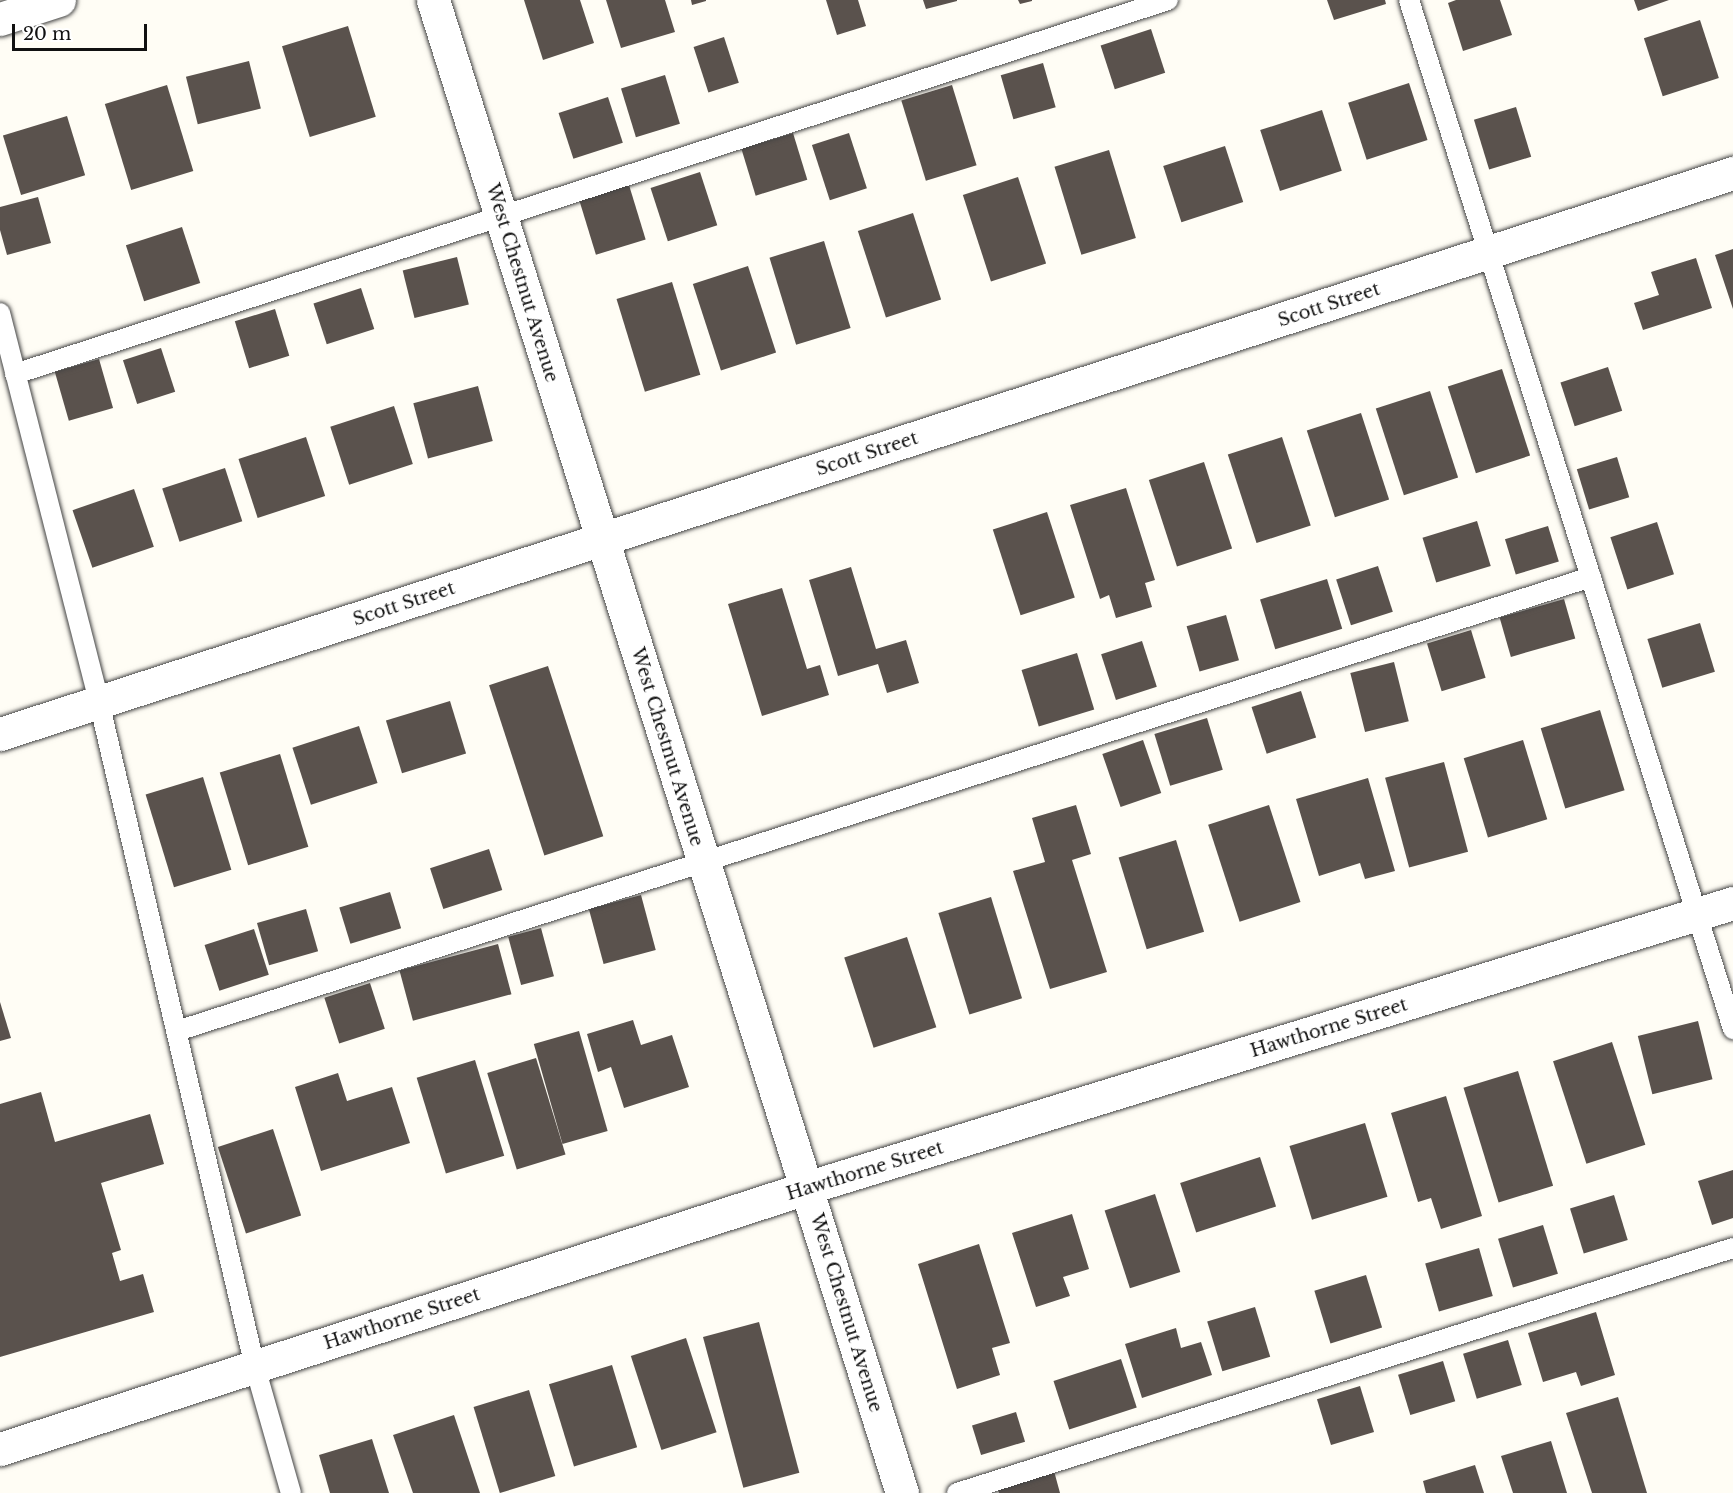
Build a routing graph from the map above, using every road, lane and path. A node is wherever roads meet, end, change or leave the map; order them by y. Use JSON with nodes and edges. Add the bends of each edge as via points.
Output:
{"nodes":[{"id":1,"x":59,"y":0,"type":"edge"},
{"id":2,"x":433,"y":0,"type":"edge"},
{"id":3,"x":1168,"y":0,"type":"edge"},
{"id":4,"x":1409,"y":0,"type":"edge"},
{"id":5,"x":0,"y":19,"type":"edge"},
{"id":6,"x":1733,"y":173,"type":"edge"},
{"id":7,"x":501,"y":215,"type":"junction"},
{"id":8,"x":1489,"y":254,"type":"junction"},
{"id":9,"x":0,"y":313,"type":"edge"},
{"id":10,"x":15,"y":374,"type":"junction"},
{"id":11,"x":603,"y":540,"type":"junction"},
{"id":12,"x":1591,"y":577,"type":"junction"},
{"id":13,"x":99,"y":702,"type":"junction"},
{"id":14,"x":0,"y":734,"type":"edge"},
{"id":15,"x":704,"y":862,"type":"junction"},
{"id":16,"x":1733,"y":903,"type":"edge"},
{"id":17,"x":1697,"y":914,"type":"junction"},
{"id":18,"x":1733,"y":1029,"type":"edge"},
{"id":19,"x":177,"y":1030,"type":"junction"},
{"id":20,"x":807,"y":1188,"type":"junction"},
{"id":21,"x":1733,"y":1248,"type":"edge"},
{"id":22,"x":255,"y":1367,"type":"junction"},
{"id":23,"x":0,"y":1449,"type":"edge"},
{"id":24,"x":291,"y":1493,"type":"edge"},
{"id":25,"x":902,"y":1493,"type":"edge"},
{"id":26,"x":957,"y":1493,"type":"edge"}],
"edges":[{"from":1,"to":5,"type":"street"},
{"from":2,"to":7,"type":"street","name":"West Chestnut Avenue"},
{"from":3,"to":7,"type":"lane"},
{"from":4,"to":8,"type":"lane"},
{"from":6,"to":8,"type":"street","name":"Scott Street"},
{"from":7,"to":10,"type":"lane"},
{"from":7,"to":11,"type":"street","name":"West Chestnut Avenue"},
{"from":8,"to":11,"type":"street","name":"Scott Street"},
{"from":8,"to":12,"type":"lane"},
{"from":9,"to":10,"type":"lane"},
{"from":10,"to":13,"type":"lane"},
{"from":11,"to":13,"type":"street","name":"Scott Street"},
{"from":11,"to":15,"type":"street","name":"West Chestnut Avenue"},
{"from":12,"to":15,"type":"lane"},
{"from":12,"to":17,"type":"lane"},
{"from":13,"to":14,"type":"street","name":"Scott Street"},
{"from":13,"to":19,"type":"lane"},
{"from":15,"to":19,"type":"lane"},
{"from":15,"to":20,"type":"street","name":"West Chestnut Avenue"},
{"from":16,"to":17,"type":"street","name":"Hawthorne Street"},
{"from":17,"to":18,"type":"lane"},
{"from":17,"to":20,"type":"street","name":"Hawthorne Street"},
{"from":19,"to":22,"type":"lane"},
{"from":20,"to":22,"type":"street","name":"Hawthorne Street"},
{"from":20,"to":25,"type":"street","name":"West Chestnut Avenue"},
{"from":21,"to":26,"type":"lane"},
{"from":22,"to":23,"type":"street","name":"Hawthorne Street"},
{"from":22,"to":24,"type":"lane"}]}
